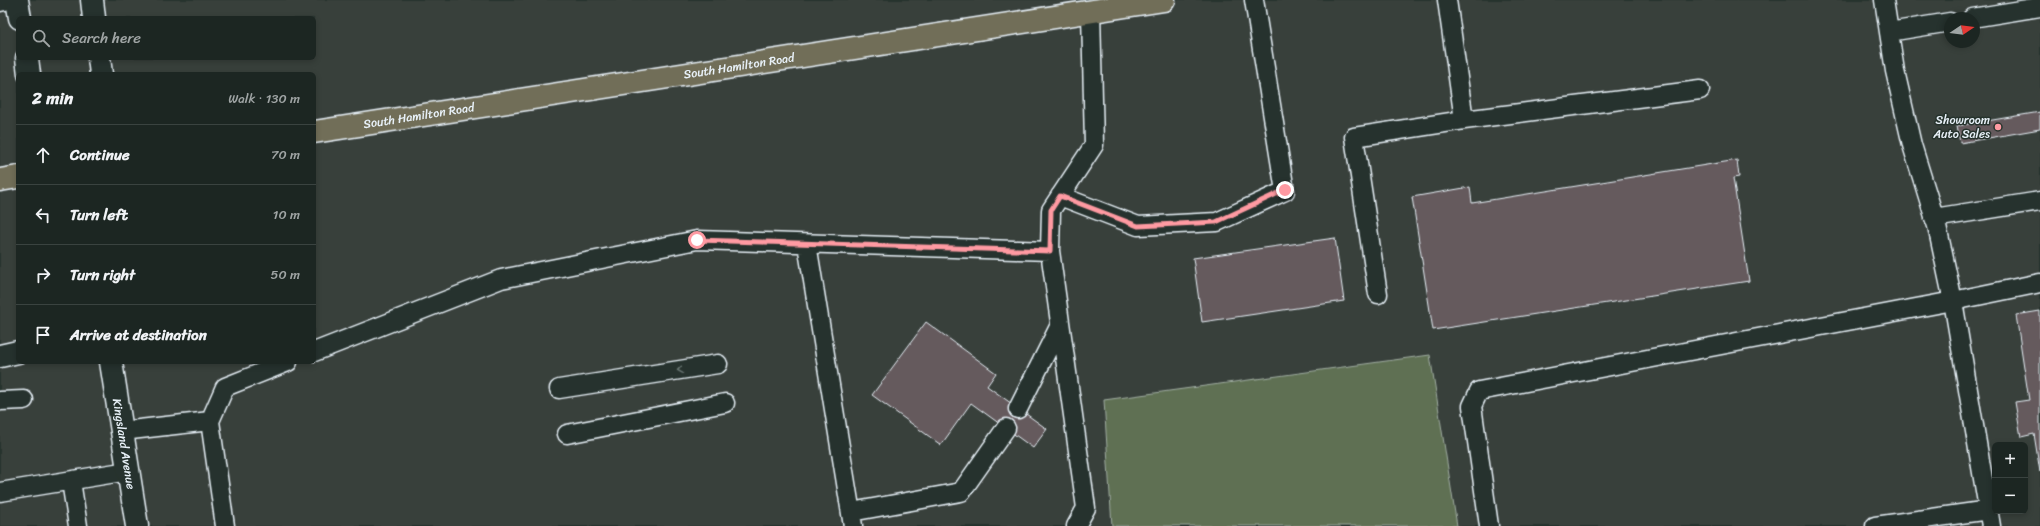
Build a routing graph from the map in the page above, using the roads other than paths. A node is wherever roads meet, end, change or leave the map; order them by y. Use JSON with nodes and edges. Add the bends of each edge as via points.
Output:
{"nodes":[{"id":1,"x":9,"y":0,"type":"edge"},
{"id":2,"x":17,"y":0,"type":"edge"},
{"id":3,"x":92,"y":0,"type":"edge"},
{"id":4,"x":1160,"y":0,"type":"edge"},
{"id":5,"x":1254,"y":0,"type":"edge"},
{"id":6,"x":1447,"y":0,"type":"edge"},
{"id":7,"x":1884,"y":0,"type":"edge"},
{"id":8,"x":0,"y":2,"type":"edge"},
{"id":9,"x":2040,"y":7,"type":"edge"},
{"id":10,"x":1091,"y":11,"type":"junction"},
{"id":11,"x":20,"y":16,"type":"edge"},
{"id":12,"x":94,"y":16,"type":"edge"},
{"id":13,"x":1980,"y":17,"type":"edge"},
{"id":14,"x":1944,"y":23,"type":"edge"},
{"id":15,"x":1889,"y":32,"type":"junction"},
{"id":16,"x":27,"y":60,"type":"edge"},
{"id":17,"x":99,"y":60,"type":"edge"},
{"id":18,"x":29,"y":72,"type":"edge"},
{"id":19,"x":101,"y":72,"type":"edge"},
{"id":20,"x":1700,"y":90,"type":"dead end"},
{"id":21,"x":1464,"y":120,"type":"junction"},
{"id":22,"x":316,"y":132,"type":"edge"},
{"id":23,"x":16,"y":177,"type":"edge"},
{"id":24,"x":0,"y":180,"type":"edge"},
{"id":25,"x":1060,"y":196,"type":"junction"},
{"id":26,"x":2040,"y":201,"type":"edge"},
{"id":27,"x":1934,"y":218,"type":"junction"},
{"id":28,"x":807,"y":244,"type":"junction"},
{"id":29,"x":1050,"y":251,"type":"junction"},
{"id":30,"x":2040,"y":283,"type":"edge"},
{"id":31,"x":1378,"y":294,"type":"dead end"},
{"id":32,"x":1953,"y":301,"type":"junction"},
{"id":33,"x":1060,"y":325,"type":"junction"},
{"id":34,"x":316,"y":351,"type":"edge"},
{"id":35,"x":16,"y":352,"type":"edge"},
{"id":36,"x":0,"y":356,"type":"edge"},
{"id":37,"x":111,"y":364,"type":"edge"},
{"id":38,"x":283,"y":364,"type":"edge"},
{"id":39,"x":718,"y":364,"type":"dead end"},
{"id":40,"x":559,"y":389,"type":"dead end"},
{"id":41,"x":24,"y":400,"type":"dead end"},
{"id":42,"x":0,"y":401,"type":"edge"},
{"id":43,"x":725,"y":403,"type":"dead end"},
{"id":44,"x":1018,"y":409,"type":"dead end"},
{"id":45,"x":210,"y":420,"type":"junction"},
{"id":46,"x":1006,"y":428,"type":"dead end"},
{"id":47,"x":122,"y":431,"type":"junction"},
{"id":48,"x":567,"y":434,"type":"dead end"},
{"id":49,"x":128,"y":471,"type":"junction"},
{"id":50,"x":71,"y":481,"type":"junction"},
{"id":51,"x":0,"y":492,"type":"edge"},
{"id":52,"x":1990,"y":518,"type":"edge"},
{"id":53,"x":852,"y":519,"type":"edge"},
{"id":54,"x":78,"y":526,"type":"edge"},
{"id":55,"x":137,"y":526,"type":"edge"},
{"id":56,"x":225,"y":526,"type":"edge"},
{"id":57,"x":1076,"y":526,"type":"edge"},
{"id":58,"x":1489,"y":526,"type":"edge"},
{"id":59,"x":1876,"y":526,"type":"edge"}],
"edges":[{"from":1,"to":8,"type":"lane"},
{"from":2,"to":11,"type":"street"},
{"from":3,"to":12,"type":"street"},
{"from":4,"to":10,"type":"main road","name":"South Hamilton Road"},
{"from":5,"to":25,"type":"lane","via":[[1285,190],[1216,222],[1138,226]]},
{"from":6,"to":21,"type":"lane"},
{"from":7,"to":15,"type":"lane"},
{"from":9,"to":13,"type":"lane"},
{"from":10,"to":22,"type":"main road","name":"South Hamilton Road"},
{"from":10,"to":25,"type":"lane","via":[[1094,145]]},
{"from":14,"to":15,"type":"lane"},
{"from":15,"to":27,"type":"lane","via":[[1912,144]]},
{"from":16,"to":18,"type":"street"},
{"from":17,"to":19,"type":"street"},
{"from":20,"to":21,"type":"lane"},
{"from":21,"to":31,"type":"lane","via":[[1354,137]]},
{"from":23,"to":24,"type":"main road"},
{"from":25,"to":29,"type":"lane","via":[[1051,210]]},
{"from":26,"to":27,"type":"lane"},
{"from":27,"to":32,"type":"lane"},
{"from":28,"to":29,"type":"lane"},
{"from":28,"to":34,"type":"lane","via":[[697,240],[501,279]]},
{"from":28,"to":53,"type":"lane"},
{"from":29,"to":33,"type":"lane"},
{"from":30,"to":32,"type":"lane"},
{"from":32,"to":52,"type":"lane"},
{"from":32,"to":58,"type":"lane","via":[[1479,390],[1472,406]]},
{"from":33,"to":44,"type":"lane"},
{"from":33,"to":57,"type":"lane","via":[[1086,508]]},
{"from":35,"to":36,"type":"street"},
{"from":37,"to":47,"type":"street","name":"Kingsland Avenue"},
{"from":38,"to":45,"type":"lane","via":[[225,386]]},
{"from":39,"to":40,"type":"lane","one_way":true},
{"from":41,"to":42,"type":"lane"},
{"from":43,"to":48,"type":"lane"},
{"from":45,"to":47,"type":"lane"},
{"from":45,"to":56,"type":"lane"},
{"from":46,"to":53,"type":"lane","via":[[961,492]]},
{"from":47,"to":49,"type":"street","name":"Kingsland Avenue"},
{"from":49,"to":50,"type":"lane"},
{"from":49,"to":55,"type":"street","name":"Kingsland Avenue"},
{"from":50,"to":51,"type":"lane"},
{"from":50,"to":54,"type":"lane"},
{"from":52,"to":59,"type":"lane"}]}
